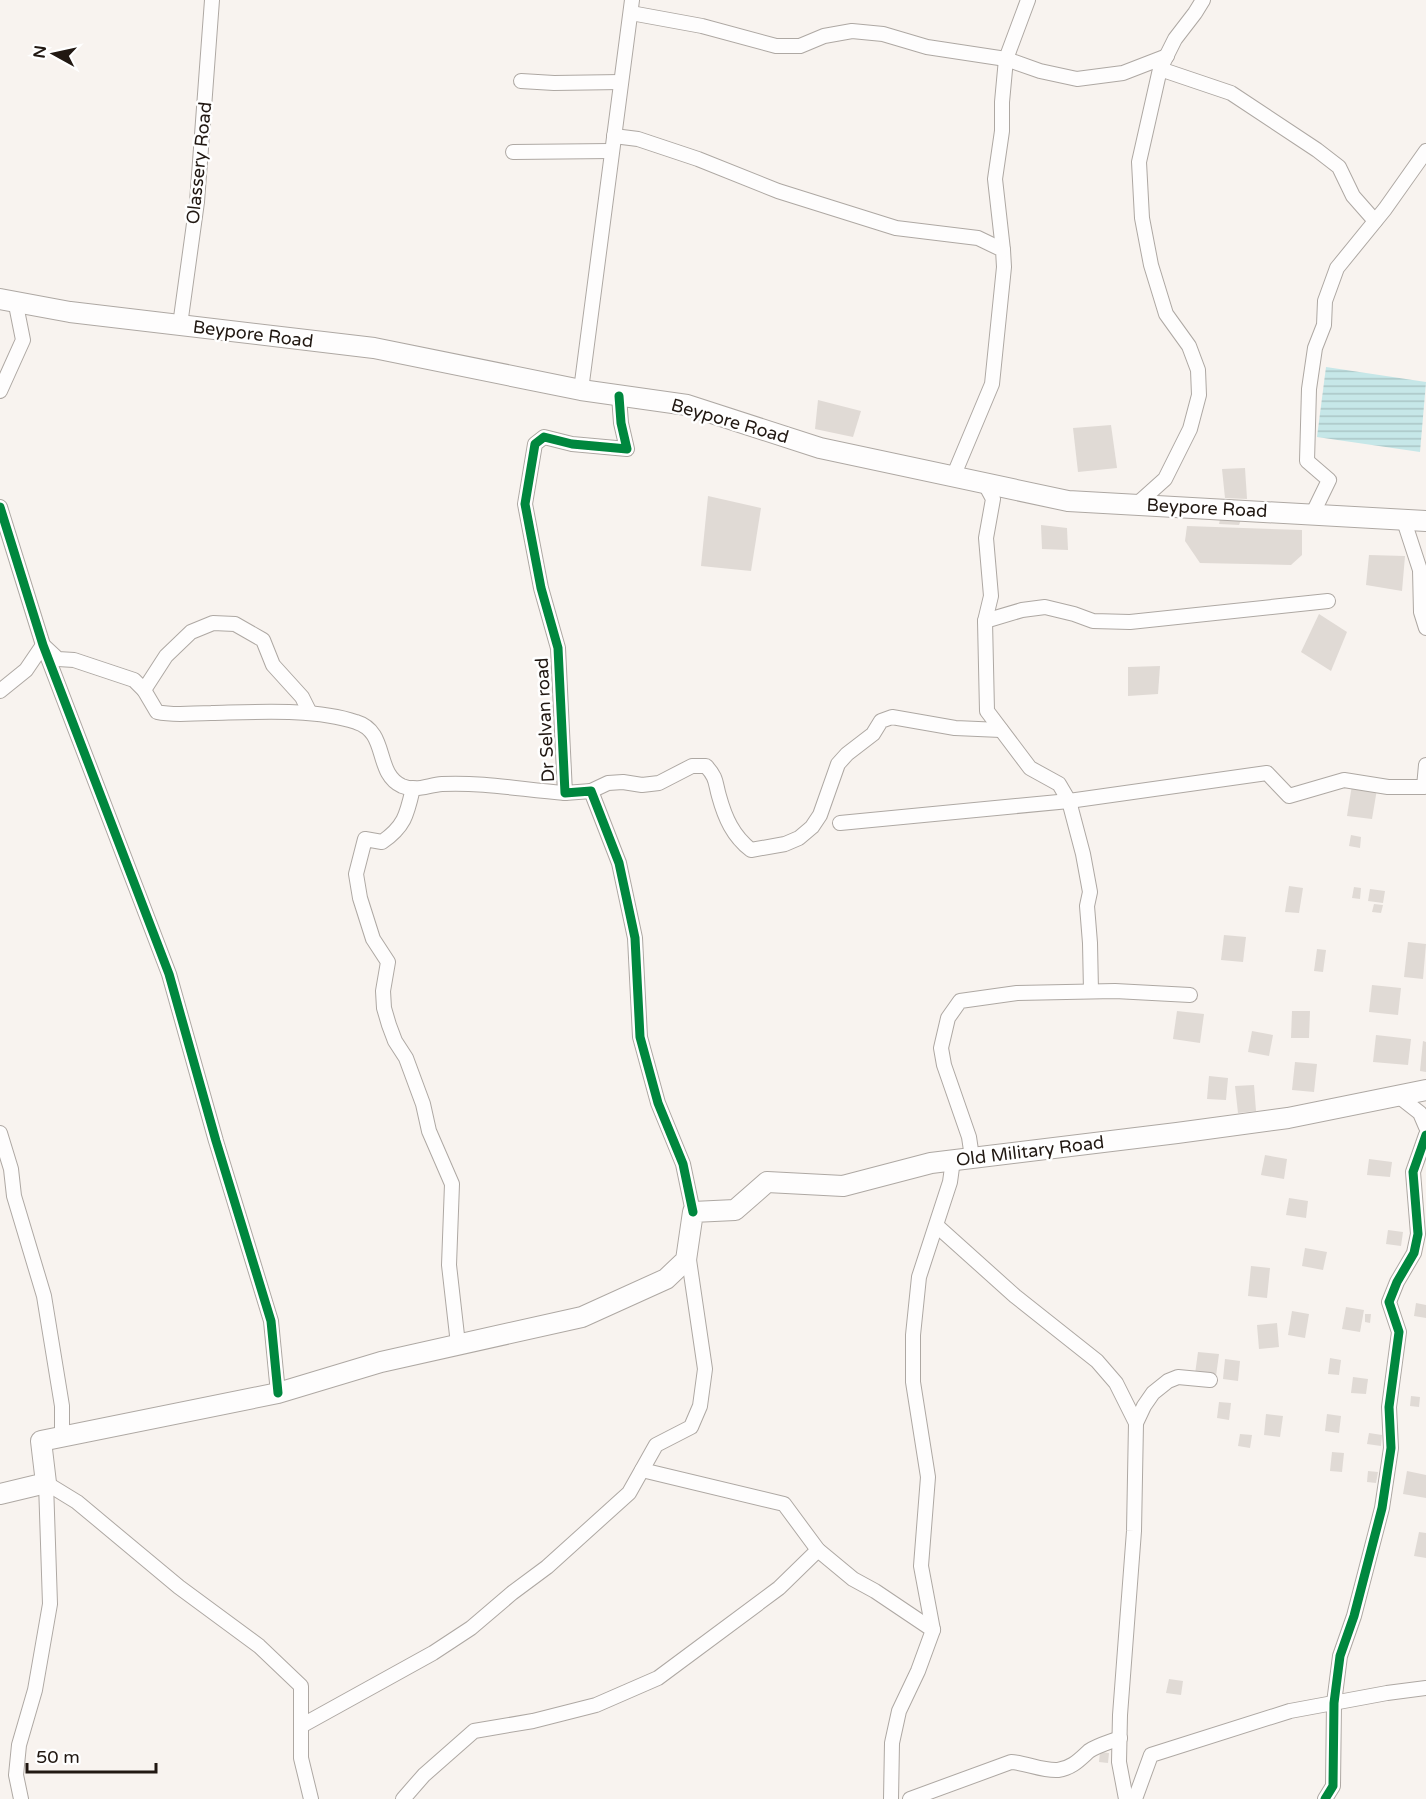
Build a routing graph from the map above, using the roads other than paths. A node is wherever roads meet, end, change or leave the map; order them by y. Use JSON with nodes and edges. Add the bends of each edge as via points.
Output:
{"nodes":[{"id":1,"x":212,"y":0,"type":"edge"},
{"id":2,"x":1028,"y":0,"type":"edge"},
{"id":3,"x":1203,"y":0,"type":"edge"},
{"id":4,"x":631,"y":6,"type":"edge"},
{"id":5,"x":1006,"y":58,"type":"junction"},
{"id":6,"x":1164,"y":62,"type":"junction"},
{"id":7,"x":521,"y":81,"type":"dead end"},
{"id":8,"x":621,"y":82,"type":"junction"},
{"id":9,"x":614,"y":136,"type":"junction"},
{"id":10,"x":611,"y":151,"type":"junction"},
{"id":11,"x":1426,"y":151,"type":"edge"},
{"id":12,"x":513,"y":152,"type":"dead end"},
{"id":13,"x":1375,"y":220,"type":"junction"},
{"id":14,"x":1003,"y":250,"type":"junction"},
{"id":15,"x":0,"y":299,"type":"edge"},
{"id":16,"x":180,"y":325,"type":"junction"},
{"id":17,"x":581,"y":390,"type":"junction"},
{"id":18,"x":0,"y":391,"type":"edge"},
{"id":19,"x":619,"y":396,"type":"junction"},
{"id":20,"x":956,"y":477,"type":"junction"},
{"id":21,"x":1137,"y":505,"type":"junction"},
{"id":22,"x":0,"y":507,"type":"edge"},
{"id":23,"x":1312,"y":515,"type":"junction"},
{"id":24,"x":1404,"y":521,"type":"junction"},
{"id":25,"x":1426,"y":521,"type":"edge"},
{"id":26,"x":1328,"y":600,"type":"dead end"},
{"id":27,"x":985,"y":621,"type":"junction"},
{"id":28,"x":1426,"y":628,"type":"edge"},
{"id":29,"x":43,"y":645,"type":"junction"},
{"id":30,"x":144,"y":690,"type":"junction"},
{"id":31,"x":0,"y":691,"type":"edge"},
{"id":32,"x":310,"y":713,"type":"junction"},
{"id":33,"x":1001,"y":730,"type":"junction"},
{"id":34,"x":1426,"y":765,"type":"edge"},
{"id":35,"x":412,"y":788,"type":"junction"},
{"id":36,"x":591,"y":791,"type":"junction"},
{"id":37,"x":565,"y":793,"type":"junction"},
{"id":38,"x":1070,"y":801,"type":"junction"},
{"id":39,"x":840,"y":823,"type":"dead end"},
{"id":40,"x":1091,"y":991,"type":"junction"},
{"id":41,"x":1190,"y":995,"type":"dead end"},
{"id":42,"x":1426,"y":1090,"type":"edge"},
{"id":43,"x":1397,"y":1095,"type":"junction"},
{"id":44,"x":1426,"y":1127,"type":"edge"},
{"id":45,"x":0,"y":1133,"type":"edge"},
{"id":46,"x":1426,"y":1135,"type":"edge"},
{"id":47,"x":962,"y":1158,"type":"junction"},
{"id":48,"x":693,"y":1212,"type":"junction"},
{"id":49,"x":937,"y":1226,"type":"junction"},
{"id":50,"x":686,"y":1255,"type":"junction"},
{"id":51,"x":458,"y":1344,"type":"junction"},
{"id":52,"x":1210,"y":1380,"type":"dead end"},
{"id":53,"x":278,"y":1393,"type":"junction"},
{"id":54,"x":1136,"y":1423,"type":"junction"},
{"id":55,"x":62,"y":1437,"type":"junction"},
{"id":56,"x":642,"y":1470,"type":"junction"},
{"id":57,"x":46,"y":1483,"type":"junction"},
{"id":58,"x":0,"y":1494,"type":"edge"},
{"id":59,"x":818,"y":1550,"type":"junction"},
{"id":60,"x":933,"y":1630,"type":"junction"},
{"id":61,"x":1426,"y":1688,"type":"edge"},
{"id":62,"x":1334,"y":1703,"type":"junction"},
{"id":63,"x":302,"y":1726,"type":"junction"},
{"id":64,"x":1120,"y":1738,"type":"junction"},
{"id":65,"x":21,"y":1799,"type":"edge"},
{"id":66,"x":311,"y":1799,"type":"edge"},
{"id":67,"x":403,"y":1799,"type":"edge"},
{"id":68,"x":891,"y":1799,"type":"edge"},
{"id":69,"x":910,"y":1799,"type":"edge"},
{"id":70,"x":1126,"y":1799,"type":"edge"},
{"id":71,"x":1135,"y":1799,"type":"edge"},
{"id":72,"x":1325,"y":1799,"type":"edge"}],
"edges":[{"from":1,"to":16,"type":"street","name":"Olassery Road","via":[[196,202]]},
{"from":2,"to":5,"type":"street"},
{"from":3,"to":6,"type":"street"},
{"from":4,"to":5,"type":"street","via":[[776,46],[800,46],[824,36],[852,32],[883,34],[927,47]]},
{"from":4,"to":8,"type":"street"},
{"from":5,"to":6,"type":"street","via":[[1040,71],[1077,78],[1123,73]]},
{"from":5,"to":14,"type":"street","via":[[995,179]]},
{"from":6,"to":13,"type":"street","via":[[1231,93],[1317,150],[1339,167],[1353,196]]},
{"from":6,"to":21,"type":"street","via":[[1139,162],[1142,218],[1166,314],[1189,346],[1198,370],[1200,394],[1190,429],[1165,479]]},
{"from":7,"to":8,"type":"street"},
{"from":8,"to":9,"type":"street"},
{"from":9,"to":10,"type":"street"},
{"from":9,"to":14,"type":"street","via":[[638,139],[778,191],[896,228],[978,238]]},
{"from":10,"to":12,"type":"street"},
{"from":10,"to":17,"type":"street"},
{"from":11,"to":13,"type":"street"},
{"from":13,"to":23,"type":"street","via":[[1337,268],[1325,301],[1324,325],[1315,348],[1309,389],[1307,460],[1329,480]]},
{"from":14,"to":20,"type":"street","via":[[992,384]]},
{"from":15,"to":16,"type":"main road","name":"Beypore Road"},
{"from":15,"to":18,"type":"street","via":[[16,305],[22,329],[22,340]]},
{"from":16,"to":17,"type":"main road","name":"Beypore Road","via":[[374,348]]},
{"from":17,"to":19,"type":"main road","name":"Beypore Road"},
{"from":19,"to":20,"type":"main road","name":"Beypore Road","via":[[687,405],[820,448]]},
{"from":19,"to":37,"type":"street","name":"Dr Selvan road","via":[[627,448],[572,444],[544,437],[536,444],[525,504],[541,588],[558,648]]},
{"from":20,"to":21,"type":"main road","name":"Beypore Road","via":[[1068,501]]},
{"from":20,"to":27,"type":"street","via":[[986,486],[993,499],[986,538],[992,596]]},
{"from":21,"to":23,"type":"main road","name":"Beypore Road"},
{"from":22,"to":29,"type":"street"},
{"from":23,"to":24,"type":"main road","name":"Beypore Road"},
{"from":24,"to":25,"type":"main road","name":"Beypore Road"},
{"from":24,"to":28,"type":"street","via":[[1419,570],[1421,612]]},
{"from":26,"to":27,"type":"street","via":[[1130,622],[1093,621],[1046,608],[1022,610]]},
{"from":27,"to":33,"type":"street","via":[[987,711]]},
{"from":29,"to":30,"type":"street","via":[[58,659],[74,660],[134,680]]},
{"from":29,"to":31,"type":"street","via":[[26,670]]},
{"from":29,"to":53,"type":"street","via":[[169,974],[271,1321]]},
{"from":30,"to":32,"type":"street","via":[[157,712],[173,716],[218,712]]},
{"from":30,"to":32,"type":"street","via":[[166,656],[191,632],[213,623],[235,624],[263,640],[273,665],[302,697]]},
{"from":32,"to":35,"type":"street","via":[[358,722],[372,732],[388,773],[400,785]]},
{"from":33,"to":36,"type":"street","name":"Dr Selvan road","via":[[955,728],[892,717],[881,721],[873,734],[838,764],[820,816],[812,826],[785,844],[751,850],[730,825],[715,776],[706,766],[692,766],[659,783],[608,783]]},
{"from":33,"to":38,"type":"street","via":[[1030,768],[1059,784]]},
{"from":34,"to":38,"type":"street","via":[[1424,788],[1344,780],[1289,796],[1267,773]]},
{"from":35,"to":37,"type":"street","via":[[492,785]]},
{"from":35,"to":51,"type":"street","via":[[405,820],[396,832],[382,842],[364,839],[356,874],[374,939],[388,962],[383,991],[389,1025],[406,1058],[429,1131],[452,1184],[449,1264]]},
{"from":36,"to":37,"type":"street","name":"Dr Selvan road"},
{"from":36,"to":48,"type":"street","via":[[619,863],[635,938],[640,1037],[658,1103],[683,1164]]},
{"from":38,"to":39,"type":"street"},
{"from":38,"to":40,"type":"street","via":[[1090,892],[1087,906]]},
{"from":40,"to":41,"type":"street"},
{"from":40,"to":47,"type":"street","via":[[1017,993],[960,1001],[948,1018],[941,1048],[969,1137]]},
{"from":42,"to":43,"type":"main road","name":"Old Military Road"},
{"from":43,"to":44,"type":"street","via":[[1420,1113]]},
{"from":43,"to":47,"type":"main road","name":"Old Military Road","via":[[1288,1118]]},
{"from":45,"to":55,"type":"street","via":[[44,1296],[62,1406]]},
{"from":46,"to":62,"type":"street","via":[[1413,1172],[1418,1233],[1414,1253],[1389,1302],[1399,1332],[1389,1407],[1391,1448],[1382,1508],[1340,1656]]},
{"from":47,"to":48,"type":"main road","name":"Old Military Road","via":[[931,1162],[843,1186],[767,1182],[735,1210]]},
{"from":47,"to":49,"type":"street"},
{"from":48,"to":50,"type":"main road"},
{"from":49,"to":54,"type":"street","via":[[1015,1296],[1097,1361],[1116,1383]]},
{"from":49,"to":60,"type":"street","via":[[919,1277],[913,1359],[928,1477],[921,1566]]},
{"from":50,"to":51,"type":"main road","via":[[666,1279],[582,1317]]},
{"from":50,"to":56,"type":"street","via":[[705,1369],[700,1406],[691,1426],[656,1445]]},
{"from":51,"to":53,"type":"main road"},
{"from":52,"to":54,"type":"street","via":[[1178,1377],[1168,1382],[1153,1393]]},
{"from":53,"to":55,"type":"main road"},
{"from":54,"to":64,"type":"street","via":[[1134,1532]]},
{"from":55,"to":57,"type":"main road","via":[[41,1441]]},
{"from":56,"to":59,"type":"street","via":[[784,1504]]},
{"from":56,"to":63,"type":"street","via":[[629,1493],[594,1526],[471,1628]]},
{"from":57,"to":58,"type":"main road"},
{"from":57,"to":63,"type":"street","via":[[77,1502],[179,1587],[259,1646],[301,1686]]},
{"from":57,"to":65,"type":"street","via":[[50,1604],[35,1690],[19,1745],[16,1774]]},
{"from":59,"to":60,"type":"street","via":[[853,1579]]},
{"from":59,"to":67,"type":"street","via":[[779,1587],[658,1678],[596,1705],[474,1731]]},
{"from":60,"to":68,"type":"street","via":[[899,1711],[892,1743]]},
{"from":61,"to":62,"type":"street"},
{"from":62,"to":71,"type":"street","via":[[1290,1711],[1150,1755]]},
{"from":62,"to":72,"type":"street","via":[[1333,1786]]},
{"from":63,"to":66,"type":"street","via":[[301,1758]]},
{"from":64,"to":69,"type":"street","via":[[1059,1770],[1011,1762]]},
{"from":64,"to":70,"type":"street","via":[[1119,1762]]}]}
